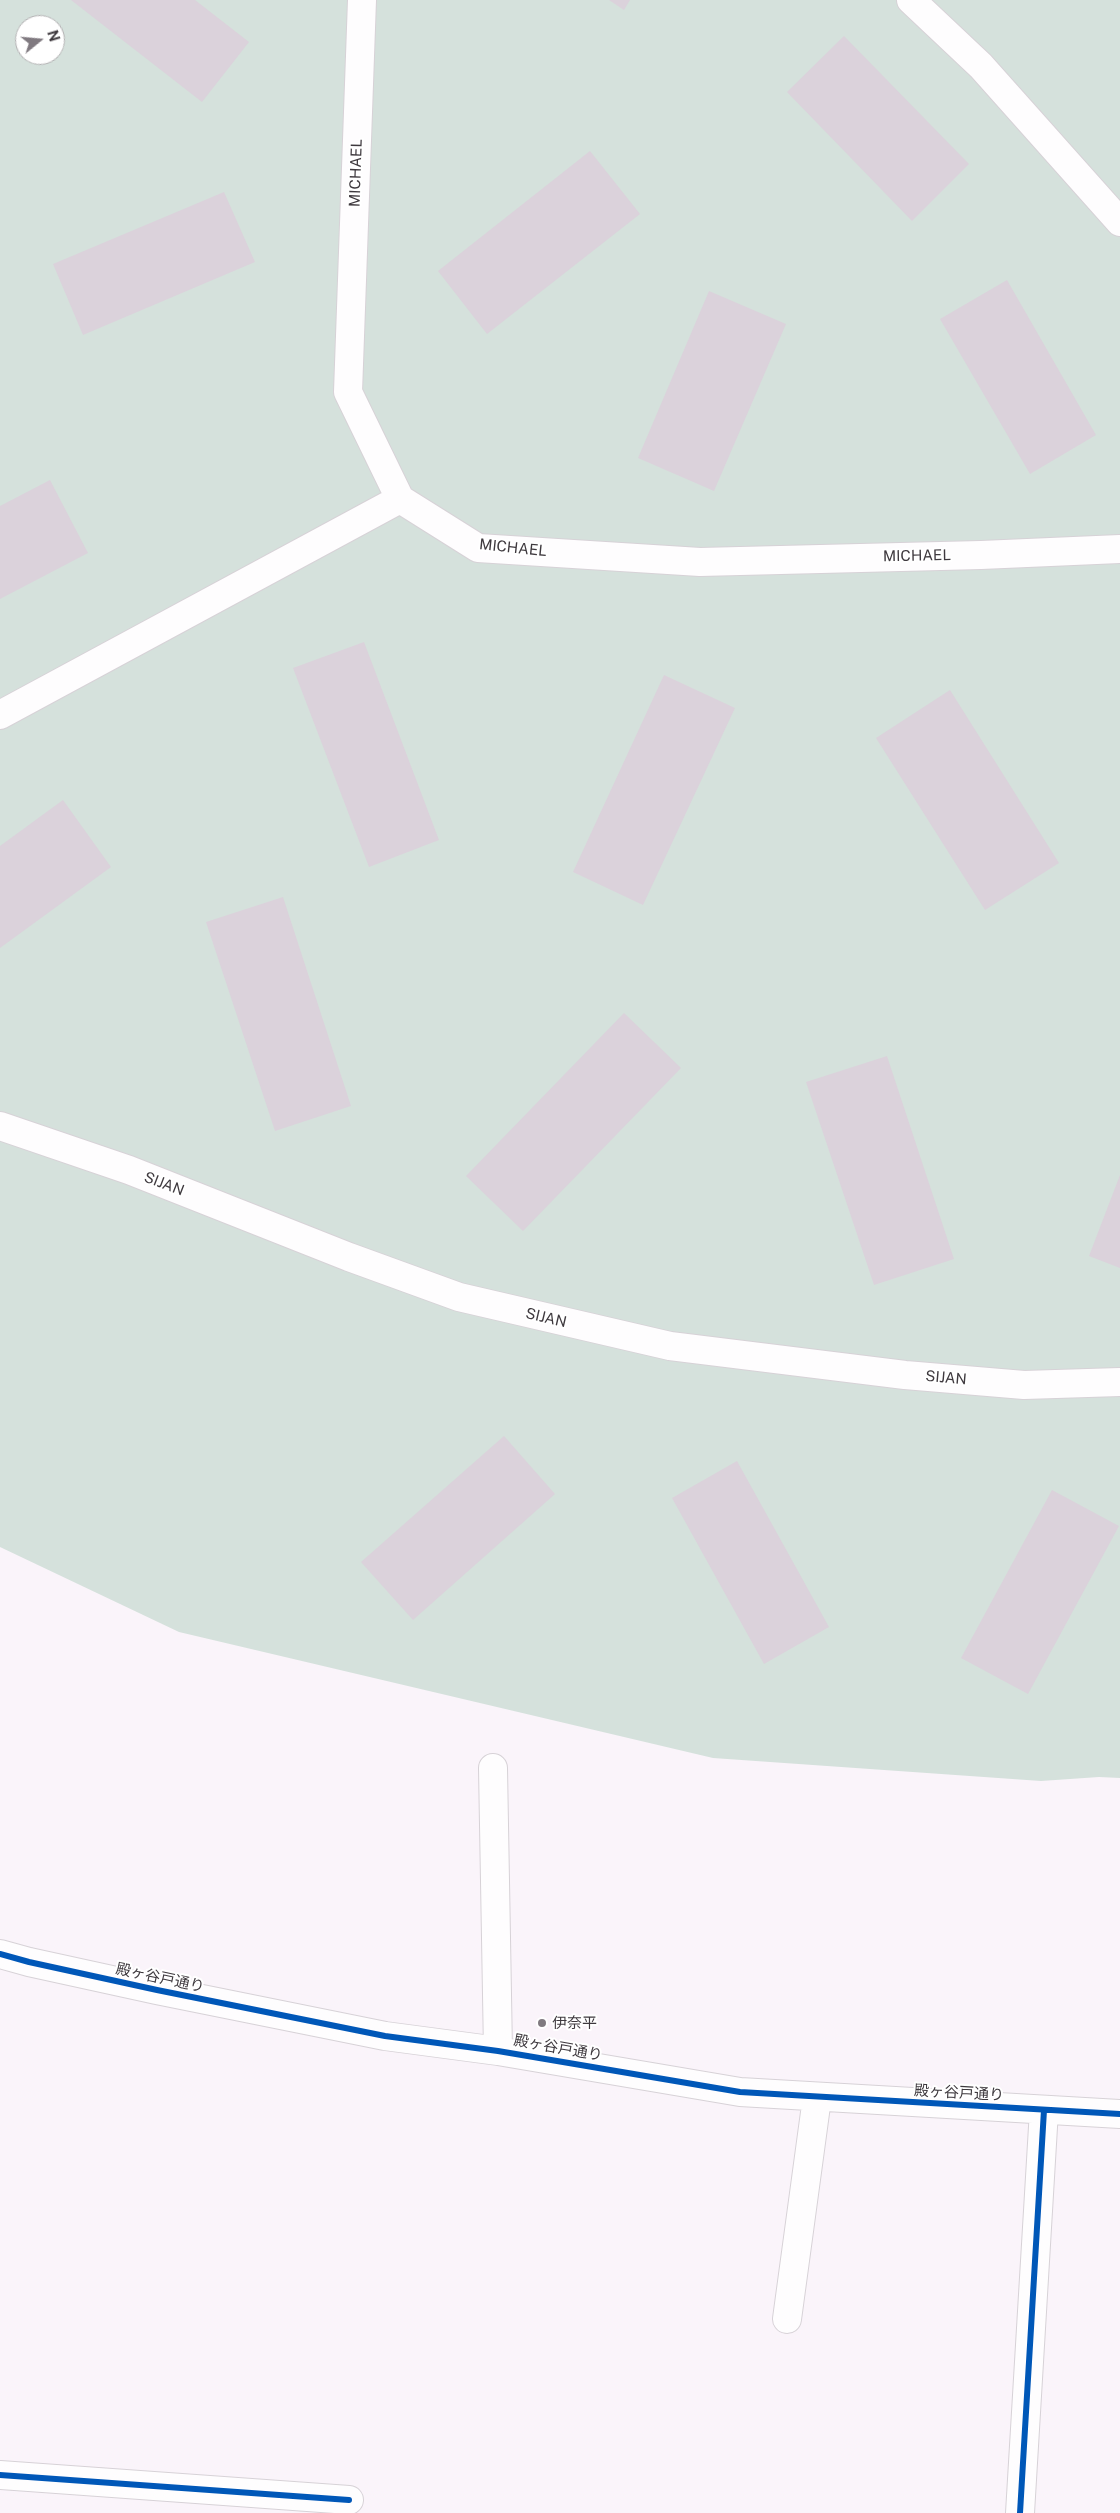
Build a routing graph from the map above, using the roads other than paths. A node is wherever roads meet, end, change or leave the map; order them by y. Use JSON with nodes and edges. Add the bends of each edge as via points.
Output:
{"nodes":[{"id":1,"x":362,"y":0,"type":"edge"},
{"id":2,"x":911,"y":0,"type":"edge"},
{"id":3,"x":1120,"y":222,"type":"edge"},
{"id":4,"x":400,"y":499,"type":"junction"},
{"id":5,"x":1120,"y":549,"type":"edge"},
{"id":6,"x":0,"y":715,"type":"edge"},
{"id":7,"x":0,"y":1126,"type":"edge"},
{"id":8,"x":1120,"y":1382,"type":"edge"},
{"id":9,"x":493,"y":1768,"type":"dead end"},
{"id":10,"x":0,"y":1954,"type":"edge"},
{"id":11,"x":498,"y":2051,"type":"junction"},
{"id":12,"x":817,"y":2098,"type":"junction"},
{"id":13,"x":1044,"y":2110,"type":"junction"},
{"id":14,"x":1120,"y":2114,"type":"edge"},
{"id":15,"x":787,"y":2319,"type":"dead end"},
{"id":16,"x":0,"y":2475,"type":"edge"},
{"id":17,"x":349,"y":2500,"type":"dead end"},
{"id":18,"x":1020,"y":2513,"type":"edge"}],
"edges":[{"from":1,"to":4,"type":"street","name":"MICHAEL","via":[[348,392]]},
{"from":2,"to":3,"type":"street","via":[[981,66]]},
{"from":4,"to":5,"type":"street","name":"MICHAEL","via":[[478,548],[700,562]]},
{"from":4,"to":6,"type":"street"},
{"from":7,"to":8,"type":"street","name":"SIJAN","via":[[129,1170],[460,1297],[670,1346],[1024,1385]]},
{"from":9,"to":11,"type":"street"},
{"from":10,"to":11,"type":"street","name":"殿ヶ谷戸通り","via":[[157,1990],[376,2034]]},
{"from":11,"to":12,"type":"street","name":"殿ヶ谷戸通り","via":[[740,2092]]},
{"from":12,"to":13,"type":"street","name":"殿ヶ谷戸通り"},
{"from":12,"to":15,"type":"street"},
{"from":13,"to":14,"type":"street","name":"殿ヶ谷戸通り"},
{"from":13,"to":18,"type":"street"},
{"from":16,"to":17,"type":"street"}]}
